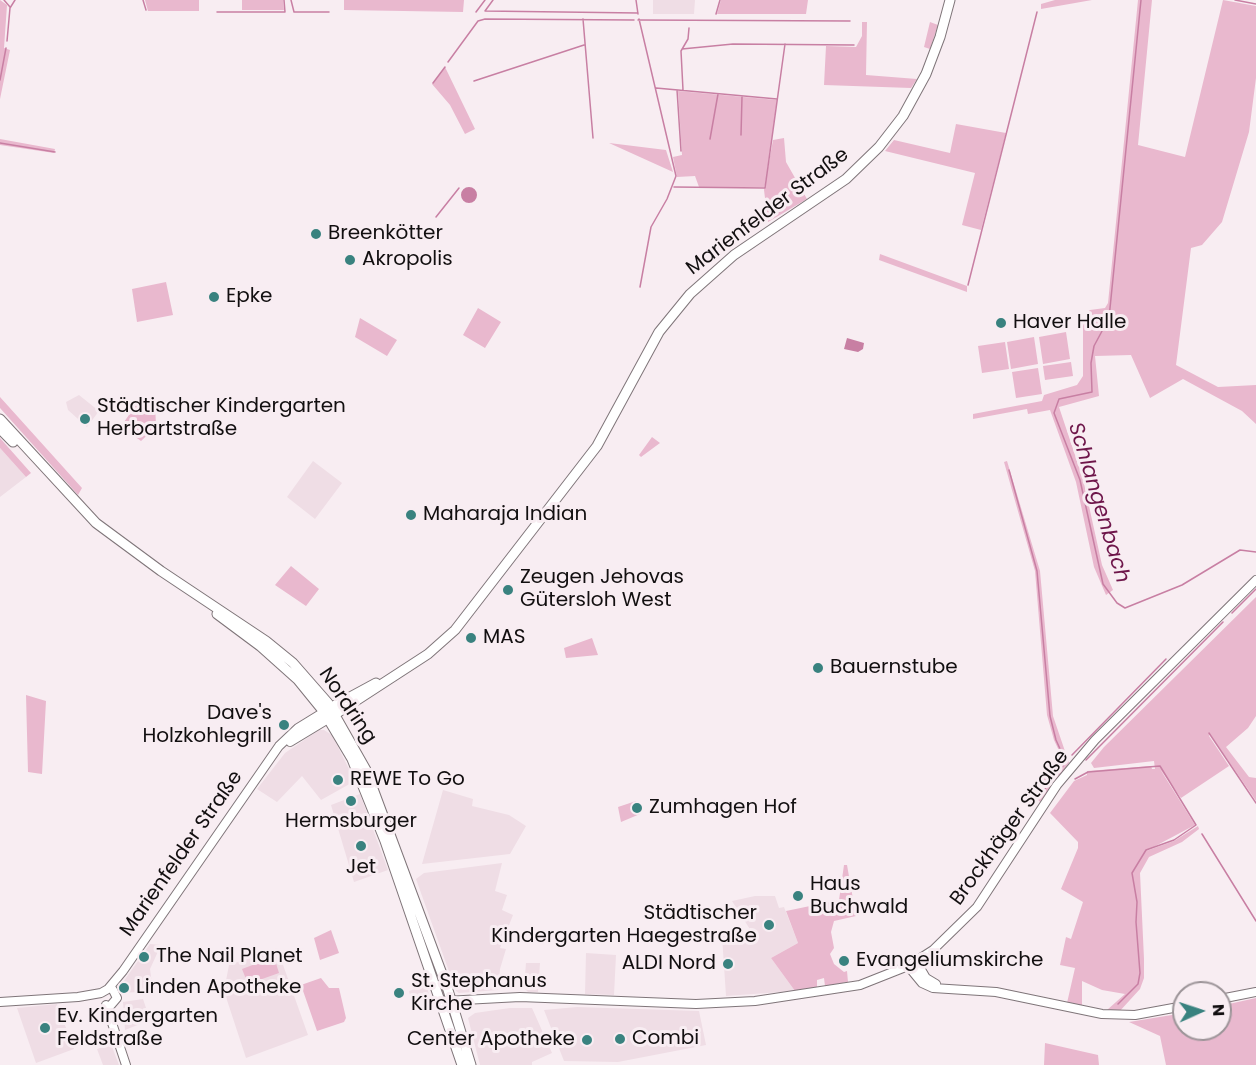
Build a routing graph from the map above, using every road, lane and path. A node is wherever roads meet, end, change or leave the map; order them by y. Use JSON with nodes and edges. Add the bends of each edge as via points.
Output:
{"nodes":[{"id":1,"x":950,"y":0,"type":"edge"},
{"id":2,"x":0,"y":419,"type":"edge"},
{"id":3,"x":0,"y":429,"type":"edge"},
{"id":4,"x":1256,"y":580,"type":"edge"},
{"id":5,"x":330,"y":713,"type":"junction"},
{"id":6,"x":916,"y":961,"type":"junction"},
{"id":7,"x":908,"y":966,"type":"junction"},
{"id":8,"x":951,"y":988,"type":"junction"},
{"id":9,"x":1256,"y":992,"type":"edge"},
{"id":10,"x":107,"y":997,"type":"junction"},
{"id":11,"x":1232,"y":997,"type":"edge"},
{"id":12,"x":0,"y":1002,"type":"edge"},
{"id":13,"x":448,"y":1006,"type":"junction"},
{"id":14,"x":1172,"y":1008,"type":"edge"},
{"id":15,"x":126,"y":1065,"type":"edge"},
{"id":16,"x":462,"y":1065,"type":"edge"},
{"id":17,"x":471,"y":1065,"type":"edge"}],
"edges":[{"from":1,"to":5,"type":"main road","name":"Marienfelder Straße","via":[[926,74],[907,110],[884,141],[840,184],[734,255],[690,294],[659,332],[612,422],[590,455],[455,630],[411,666]]},
{"from":2,"to":5,"type":"main road","name":"Nordring","via":[[96,523],[153,566],[266,640],[305,675]]},
{"from":3,"to":5,"type":"main road","name":"Nordring","via":[[93,526],[254,641]]},
{"from":4,"to":6,"type":"main road","name":"Brockhäger Straße","via":[[1095,740],[1057,785],[971,914]]},
{"from":5,"to":10,"type":"main road","name":"Marienfelder Straße","via":[[272,758]]},
{"from":5,"to":13,"type":"main road","name":"Nordring","via":[[366,770]]},
{"from":6,"to":7,"type":"main road","name":"Brockhäger Straße"},
{"from":6,"to":8,"type":"main road","via":[[930,982]]},
{"from":7,"to":8,"type":"main road","via":[[922,983],[933,988]]},
{"from":7,"to":13,"type":"main road","name":"Brockhäger Straße","via":[[873,981],[836,990],[763,1000],[710,1004],[520,997]]},
{"from":8,"to":14,"type":"main road","via":[[996,992],[1118,1016]]},
{"from":9,"to":11,"type":"main road"},
{"from":10,"to":12,"type":"main road"},
{"from":10,"to":15,"type":"main road","via":[[113,1031]]},
{"from":13,"to":16,"type":"main road","name":"Nordring"},
{"from":13,"to":17,"type":"main road","name":"Nordring"}]}
